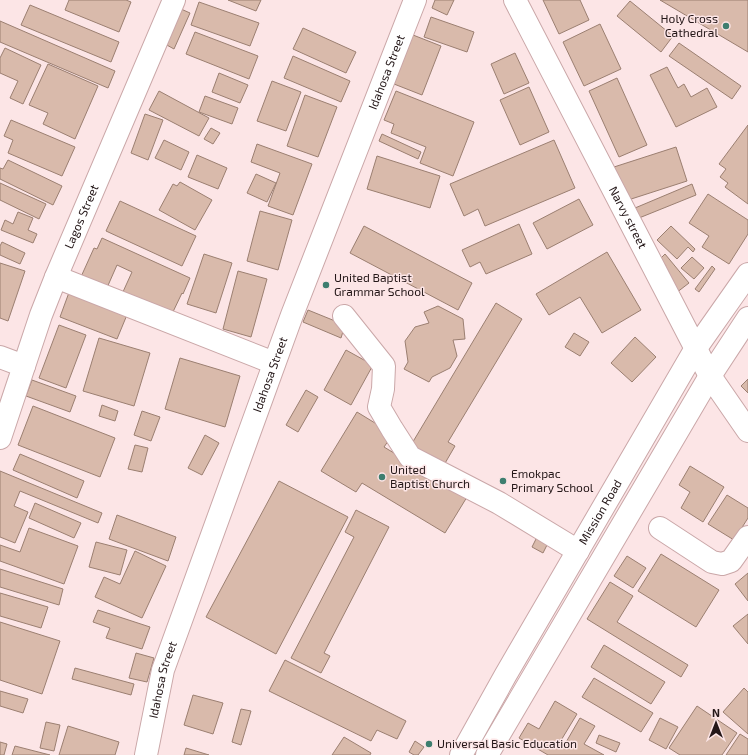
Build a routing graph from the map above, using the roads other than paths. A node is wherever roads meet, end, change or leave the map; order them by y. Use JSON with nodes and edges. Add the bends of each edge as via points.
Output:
{"nodes":[{"id":1,"x":174,"y":0,"type":"edge"},
{"id":2,"x":415,"y":0,"type":"edge"},
{"id":3,"x":515,"y":0,"type":"edge"},
{"id":4,"x":748,"y":274,"type":"edge"},
{"id":5,"x":56,"y":277,"type":"junction"},
{"id":6,"x":344,"y":316,"type":"dead end"},
{"id":7,"x":748,"y":318,"type":"edge"},
{"id":8,"x":696,"y":348,"type":"junction"},
{"id":9,"x":0,"y":357,"type":"edge"},
{"id":10,"x":274,"y":363,"type":"junction"},
{"id":11,"x":24,"y":366,"type":"junction"},
{"id":12,"x":710,"y":376,"type":"junction"},
{"id":13,"x":748,"y":431,"type":"edge"},
{"id":14,"x":0,"y":438,"type":"edge"},
{"id":15,"x":660,"y":528,"type":"dead end"},
{"id":16,"x":748,"y":537,"type":"edge"},
{"id":17,"x":578,"y":552,"type":"junction"},
{"id":18,"x":146,"y":755,"type":"edge"},
{"id":19,"x":461,"y":755,"type":"edge"},
{"id":20,"x":487,"y":755,"type":"edge"}],
"edges":[{"from":1,"to":5,"type":"street","name":"Lagos Street"},
{"from":2,"to":10,"type":"street","name":"Idahosa Street"},
{"from":3,"to":8,"type":"street","name":"Narvy street"},
{"from":4,"to":8,"type":"street","name":"Mission Road"},
{"from":5,"to":10,"type":"street"},
{"from":5,"to":11,"type":"street","name":"Lagos Street"},
{"from":6,"to":17,"type":"street","via":[[384,366],[379,407],[410,457],[499,503]]},
{"from":7,"to":12,"type":"street","name":"Mission Road"},
{"from":8,"to":12,"type":"street","name":"Narvy street"},
{"from":8,"to":17,"type":"street","name":"Mission Road"},
{"from":9,"to":11,"type":"street"},
{"from":10,"to":18,"type":"street","name":"Idahosa Street","via":[[163,670]]},
{"from":11,"to":14,"type":"street","name":"Lagos Street"},
{"from":12,"to":13,"type":"street","name":"Narvy street"},
{"from":12,"to":20,"type":"street","name":"Mission Road"},
{"from":15,"to":16,"type":"street","via":[[712,562],[722,564],[731,561]]},
{"from":17,"to":19,"type":"street","name":"Mission Road","via":[[504,676]]}]}
